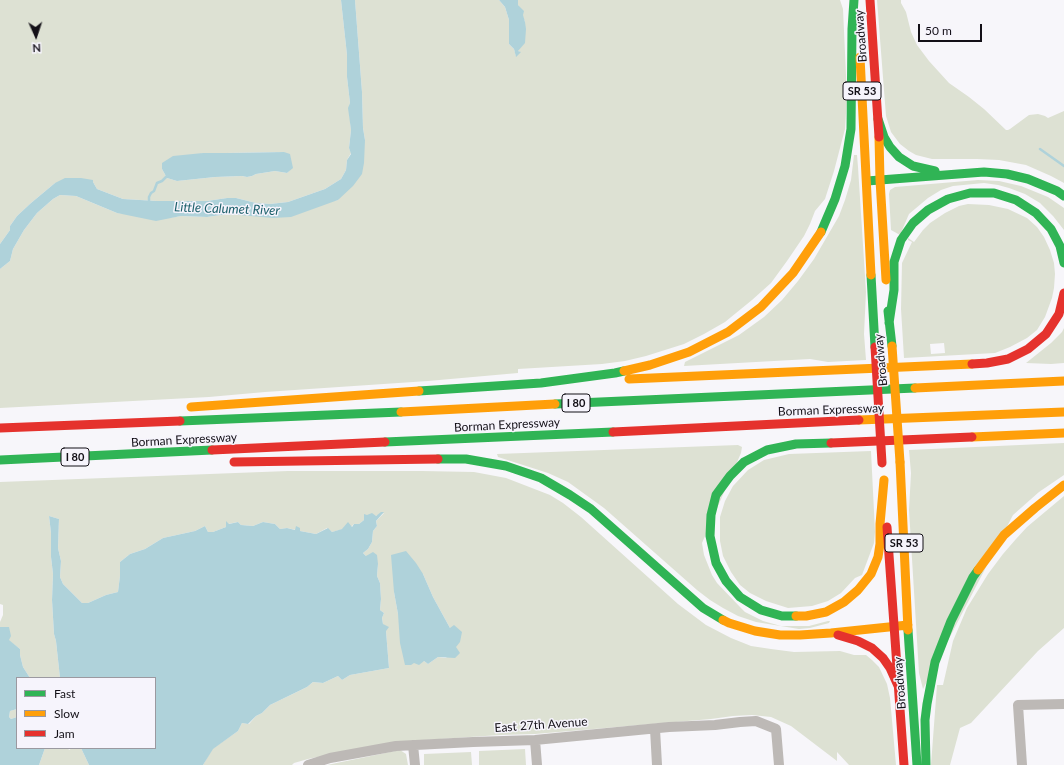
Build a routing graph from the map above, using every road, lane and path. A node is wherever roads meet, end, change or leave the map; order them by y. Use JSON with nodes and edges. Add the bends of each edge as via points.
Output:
{"nodes":[{"id":1,"x":855,"y":0,"type":"edge"},
{"id":2,"x":870,"y":0,"type":"edge"},
{"id":3,"x":878,"y":119,"type":"junction"},
{"id":4,"x":962,"y":173,"type":"junction"},
{"id":5,"x":880,"y":180,"type":"junction"},
{"id":6,"x":867,"y":181,"type":"junction"},
{"id":7,"x":1064,"y":196,"type":"edge"},
{"id":8,"x":1064,"y":263,"type":"edge"},
{"id":9,"x":1064,"y":293,"type":"edge"},
{"id":10,"x":889,"y":323,"type":"junction"},
{"id":11,"x":1064,"y":381,"type":"edge"},
{"id":12,"x":541,"y":383,"type":"junction"},
{"id":13,"x":180,"y":408,"type":"dead end"},
{"id":14,"x":1064,"y":412,"type":"edge"},
{"id":15,"x":127,"y":413,"type":"dead end"},
{"id":16,"x":89,"y":424,"type":"junction"},
{"id":17,"x":0,"y":428,"type":"edge"},
{"id":18,"x":1064,"y":433,"type":"edge"},
{"id":19,"x":149,"y":454,"type":"junction"},
{"id":20,"x":0,"y":460,"type":"edge"},
{"id":21,"x":208,"y":460,"type":"dead end"},
{"id":22,"x":223,"y":461,"type":"dead end"},
{"id":23,"x":884,"y":480,"type":"junction"},
{"id":24,"x":1064,"y":485,"type":"edge"},
{"id":25,"x":908,"y":625,"type":"junction"},
{"id":26,"x":894,"y":626,"type":"junction"},
{"id":27,"x":831,"y":633,"type":"junction"},
{"id":28,"x":898,"y":688,"type":"junction"},
{"id":29,"x":1064,"y":704,"type":"edge"},
{"id":30,"x":655,"y":728,"type":"junction"},
{"id":31,"x":535,"y":740,"type":"junction"},
{"id":32,"x":413,"y":745,"type":"junction"},
{"id":33,"x":308,"y":765,"type":"edge"},
{"id":34,"x":414,"y":765,"type":"edge"},
{"id":35,"x":537,"y":765,"type":"edge"},
{"id":36,"x":657,"y":765,"type":"edge"},
{"id":37,"x":779,"y":765,"type":"edge"},
{"id":38,"x":904,"y":765,"type":"edge"},
{"id":39,"x":917,"y":765,"type":"edge"},
{"id":40,"x":926,"y":765,"type":"edge"},
{"id":41,"x":1022,"y":765,"type":"edge"}],
"edges":[{"from":1,"to":6,"type":"main road","name":"Broadway","number":"SR 53"},
{"from":1,"to":12,"type":"main road","via":[[852,29],[851,129],[845,166],[835,199],[820,233],[793,273],[761,307],[739,324],[689,352],[650,366]]},
{"from":2,"to":3,"type":"main road","name":"Broadway","number":"SR 53"},
{"from":3,"to":4,"type":"main road","via":[[884,137],[899,157],[914,166]]},
{"from":3,"to":5,"type":"main road","name":"Broadway","number":"SR 53"},
{"from":4,"to":5,"type":"main road"},
{"from":4,"to":7,"type":"main road","via":[[1006,174],[1028,179]]},
{"from":5,"to":6,"type":"main road"},
{"from":5,"to":10,"type":"main road","name":"Broadway","number":"SR 53"},
{"from":6,"to":23,"type":"main road","name":"Broadway","number":"SR 53","bridge":true},
{"from":8,"to":10,"type":"main road","via":[[1060,246],[1050,229],[1036,213],[1016,200],[994,193],[970,193],[948,199],[928,210],[913,224],[902,240],[894,262],[894,290]]},
{"from":9,"to":12,"type":"main road","via":[[1059,314],[1046,334],[1028,349],[1008,359],[987,363]]},
{"from":10,"to":25,"type":"main road","name":"Broadway","number":"SR 53","bridge":true,"via":[[900,462]]},
{"from":11,"to":16,"type":"main road","name":"Borman Expressway","number":"I 80"},
{"from":12,"to":13,"type":"main road"},
{"from":14,"to":19,"type":"main road","name":"Borman Expressway","number":"I 80"},
{"from":15,"to":16,"type":"main road"},
{"from":16,"to":17,"type":"main road","name":"Borman Expressway","number":"I 80"},
{"from":18,"to":23,"type":"main road","via":[[796,444],[767,450],[744,462],[716,495],[711,514],[710,536],[716,562],[726,581],[740,597],[761,610],[782,616],[806,616],[826,612],[844,602],[871,574],[878,557]]},
{"from":19,"to":20,"type":"main road","name":"Borman Expressway","number":"I 80"},
{"from":19,"to":21,"type":"main road"},
{"from":22,"to":27,"type":"main road","via":[[466,459],[506,466],[541,478],[591,509],[703,608],[729,623],[780,635]]},
{"from":23,"to":26,"type":"main road","name":"Broadway","number":"SR 53"},
{"from":24,"to":40,"type":"main road","via":[[1004,535],[973,577],[954,615],[935,662],[929,691]]},
{"from":25,"to":26,"type":"main road"},
{"from":25,"to":39,"type":"main road","name":"Broadway","number":"SR 53"},
{"from":26,"to":27,"type":"main road"},
{"from":26,"to":28,"type":"main road","name":"Broadway","number":"SR 53"},
{"from":27,"to":28,"type":"main road","via":[[872,648],[890,668]]},
{"from":28,"to":38,"type":"main road","name":"Broadway","number":"SR 53"},
{"from":29,"to":41,"type":"street","via":[[1018,705]]},
{"from":30,"to":31,"type":"street","name":"East 27th Avenue"},
{"from":30,"to":36,"type":"street"},
{"from":30,"to":37,"type":"street","name":"East 27th Avenue","via":[[756,721],[776,729]]},
{"from":31,"to":32,"type":"street","name":"East 27th Avenue"},
{"from":31,"to":35,"type":"street"},
{"from":32,"to":33,"type":"street","name":"East 27th Avenue","via":[[342,756]]},
{"from":32,"to":34,"type":"street"}]}
